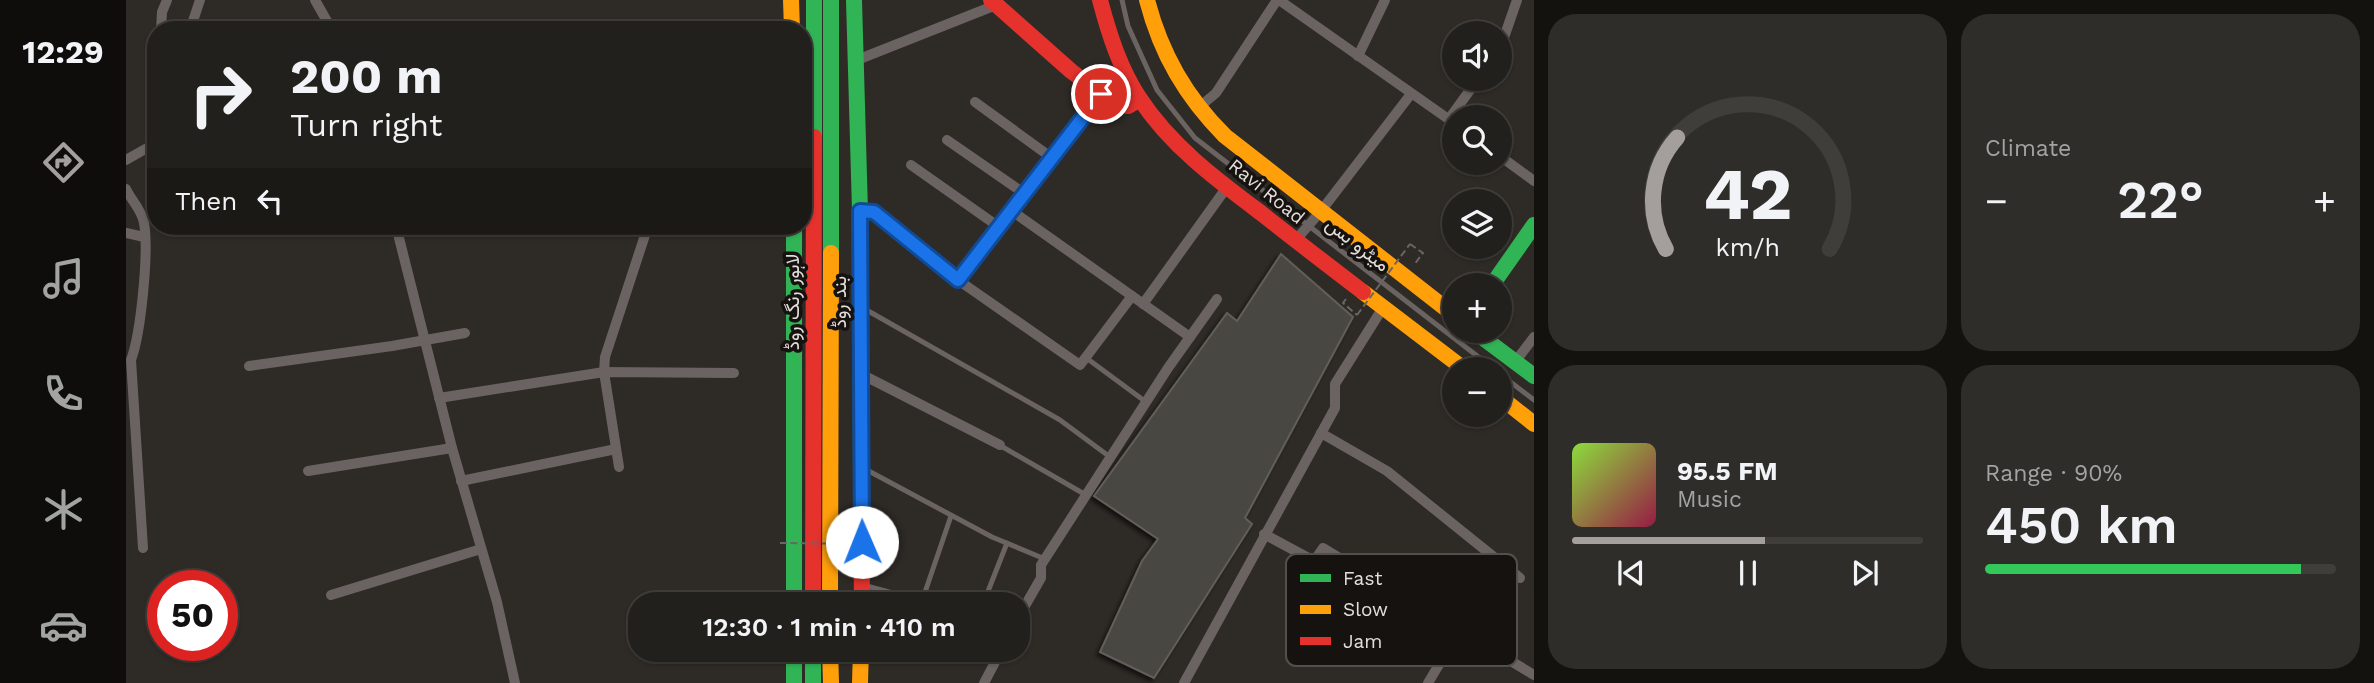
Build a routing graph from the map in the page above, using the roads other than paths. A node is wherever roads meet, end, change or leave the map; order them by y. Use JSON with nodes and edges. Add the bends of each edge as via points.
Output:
{"nodes":[{"id":1,"x":167,"y":0,"type":"edge"},
{"id":2,"x":200,"y":0,"type":"edge"},
{"id":3,"x":315,"y":0,"type":"edge"},
{"id":4,"x":791,"y":0,"type":"edge"},
{"id":5,"x":814,"y":0,"type":"edge"},
{"id":6,"x":831,"y":0,"type":"edge"},
{"id":7,"x":854,"y":0,"type":"edge"},
{"id":8,"x":1100,"y":0,"type":"edge"},
{"id":9,"x":1122,"y":0,"type":"edge"},
{"id":10,"x":1147,"y":0,"type":"edge"},
{"id":11,"x":1278,"y":0,"type":"edge"},
{"id":12,"x":1385,"y":0,"type":"edge"},
{"id":13,"x":1517,"y":0,"type":"edge"},
{"id":14,"x":994,"y":2,"type":"edge"},
{"id":15,"x":162,"y":21,"type":"edge"},
{"id":16,"x":193,"y":21,"type":"edge"},
{"id":17,"x":327,"y":21,"type":"edge"},
{"id":18,"x":792,"y":21,"type":"edge"},
{"id":19,"x":1510,"y":21,"type":"edge"},
{"id":20,"x":1358,"y":56,"type":"junction"},
{"id":21,"x":857,"y":60,"type":"junction"},
{"id":22,"x":1101,"y":94,"type":"junction"},
{"id":23,"x":1411,"y":94,"type":"junction"},
{"id":24,"x":1140,"y":99,"type":"junction"},
{"id":25,"x":975,"y":102,"type":"dead end"},
{"id":26,"x":1198,"y":108,"type":"junction"},
{"id":27,"x":1442,"y":114,"type":"edge"},
{"id":28,"x":947,"y":140,"type":"dead end"},
{"id":29,"x":147,"y":148,"type":"edge"},
{"id":30,"x":1052,"y":158,"type":"junction"},
{"id":31,"x":126,"y":160,"type":"edge"},
{"id":32,"x":911,"y":165,"type":"dead end"},
{"id":33,"x":1512,"y":165,"type":"edge"},
{"id":34,"x":1534,"y":181,"type":"edge"},
{"id":35,"x":1227,"y":187,"type":"junction"},
{"id":36,"x":126,"y":189,"type":"edge"},
{"id":37,"x":1025,"y":194,"type":"junction"},
{"id":38,"x":860,"y":211,"type":"junction"},
{"id":39,"x":1012,"y":211,"type":"junction"},
{"id":40,"x":1321,"y":211,"type":"junction"},
{"id":41,"x":1308,"y":225,"type":"junction"},
{"id":42,"x":1534,"y":225,"type":"edge"},
{"id":43,"x":999,"y":227,"type":"junction"},
{"id":44,"x":126,"y":233,"type":"edge"},
{"id":45,"x":398,"y":235,"type":"edge"},
{"id":46,"x":645,"y":235,"type":"edge"},
{"id":47,"x":794,"y":235,"type":"edge"},
{"id":48,"x":144,"y":237,"type":"junction"},
{"id":49,"x":1295,"y":241,"type":"junction"},
{"id":50,"x":1500,"y":273,"type":"edge"},
{"id":51,"x":958,"y":280,"type":"junction"},
{"id":52,"x":1132,"y":296,"type":"junction"},
{"id":53,"x":1217,"y":299,"type":"dead end"},
{"id":54,"x":1143,"y":304,"type":"junction"},
{"id":55,"x":1384,"y":306,"type":"junction"},
{"id":56,"x":1442,"y":306,"type":"edge"},
{"id":57,"x":860,"y":307,"type":"junction"},
{"id":58,"x":465,"y":332,"type":"dead end"},
{"id":59,"x":1190,"y":337,"type":"junction"},
{"id":60,"x":1534,"y":337,"type":"edge"},
{"id":61,"x":425,"y":340,"type":"junction"},
{"id":62,"x":1490,"y":343,"type":"edge"},
{"id":63,"x":1085,"y":357,"type":"junction"},
{"id":64,"x":1449,"y":357,"type":"edge"},
{"id":65,"x":1478,"y":357,"type":"edge"},
{"id":66,"x":1515,"y":362,"type":"junction"},
{"id":67,"x":248,"y":366,"type":"dead end"},
{"id":68,"x":604,"y":372,"type":"junction"},
{"id":69,"x":734,"y":373,"type":"dead end"},
{"id":70,"x":859,"y":373,"type":"junction"},
{"id":71,"x":1534,"y":376,"type":"edge"},
{"id":72,"x":1512,"y":383,"type":"edge"},
{"id":73,"x":439,"y":398,"type":"junction"},
{"id":74,"x":1534,"y":400,"type":"edge"},
{"id":75,"x":1146,"y":402,"type":"junction"},
{"id":76,"x":1512,"y":407,"type":"edge"},
{"id":77,"x":1534,"y":425,"type":"edge"},
{"id":78,"x":1321,"y":433,"type":"junction"},
{"id":79,"x":1000,"y":445,"type":"joint"},
{"id":80,"x":452,"y":448,"type":"junction"},
{"id":81,"x":616,"y":449,"type":"junction"},
{"id":82,"x":1110,"y":457,"type":"junction"},
{"id":83,"x":619,"y":467,"type":"dead end"},
{"id":84,"x":862,"y":468,"type":"junction"},
{"id":85,"x":132,"y":471,"type":"edge"},
{"id":86,"x":308,"y":471,"type":"dead end"},
{"id":87,"x":461,"y":481,"type":"junction"},
{"id":88,"x":1086,"y":495,"type":"junction"},
{"id":89,"x":951,"y":516,"type":"junction"},
{"id":90,"x":1264,"y":534,"type":"junction"},
{"id":91,"x":1007,"y":543,"type":"junction"},
{"id":92,"x":143,"y":548,"type":"dead end"},
{"id":93,"x":481,"y":549,"type":"junction"},
{"id":94,"x":1301,"y":554,"type":"edge"},
{"id":95,"x":1319,"y":554,"type":"edge"},
{"id":96,"x":1333,"y":554,"type":"edge"},
{"id":97,"x":1490,"y":554,"type":"edge"},
{"id":98,"x":1045,"y":558,"type":"junction"},
{"id":99,"x":1517,"y":576,"type":"edge"},
{"id":100,"x":1520,"y":578,"type":"dead end"},
{"id":101,"x":863,"y":585,"type":"junction"},
{"id":102,"x":794,"y":592,"type":"edge"},
{"id":103,"x":813,"y":592,"type":"edge"},
{"id":104,"x":830,"y":592,"type":"edge"},
{"id":105,"x":863,"y":592,"type":"edge"},
{"id":106,"x":988,"y":592,"type":"edge"},
{"id":107,"x":331,"y":595,"type":"dead end"},
{"id":108,"x":1030,"y":597,"type":"edge"},
{"id":109,"x":794,"y":662,"type":"edge"},
{"id":110,"x":813,"y":662,"type":"edge"},
{"id":111,"x":831,"y":662,"type":"edge"},
{"id":112,"x":861,"y":662,"type":"edge"},
{"id":113,"x":995,"y":662,"type":"edge"},
{"id":114,"x":1517,"y":665,"type":"edge"},
{"id":115,"x":1438,"y":666,"type":"edge"},
{"id":116,"x":1534,"y":675,"type":"edge"},
{"id":117,"x":515,"y":683,"type":"edge"},
{"id":118,"x":794,"y":683,"type":"edge"},
{"id":119,"x":813,"y":683,"type":"edge"},
{"id":120,"x":831,"y":683,"type":"edge"},
{"id":121,"x":860,"y":683,"type":"edge"},
{"id":122,"x":984,"y":683,"type":"edge"},
{"id":123,"x":1184,"y":683,"type":"edge"},
{"id":124,"x":1428,"y":683,"type":"edge"}],
"edges":[{"from":1,"to":15,"type":"street"},
{"from":2,"to":16,"type":"street"},
{"from":3,"to":17,"type":"street"},
{"from":4,"to":18,"type":"main road"},
{"from":5,"to":103,"type":"main road","name":"لاہور رنگ روڈ"},
{"from":6,"to":104,"type":"main road","name":"لاہور رنگ روڈ"},
{"from":7,"to":21,"type":"main road","name":"بند روڈ"},
{"from":8,"to":24,"type":"main road","name":"Ravi Road","via":[[1122,66]]},
{"from":9,"to":41,"type":"lane","name":"میٹرو بس","via":[[1128,26],[1157,90],[1195,138]]},
{"from":10,"to":26,"type":"main road","name":"Ravi Road","via":[[1168,62]]},
{"from":11,"to":20,"type":"street"},
{"from":11,"to":26,"type":"street","via":[[1216,93]]},
{"from":12,"to":20,"type":"street"},
{"from":13,"to":19,"type":"street"},
{"from":14,"to":21,"type":"street"},
{"from":14,"to":22,"type":"main road"},
{"from":20,"to":23,"type":"street"},
{"from":21,"to":38,"type":"main road","name":"بند روڈ"},
{"from":22,"to":24,"type":"main road","via":[[1121,106]]},
{"from":22,"to":30,"type":"street"},
{"from":23,"to":27,"type":"street"},
{"from":23,"to":40,"type":"street"},
{"from":24,"to":35,"type":"main road","name":"Ravi Road","via":[[1169,134]]},
{"from":25,"to":30,"type":"street"},
{"from":26,"to":40,"type":"main road","name":"Ravi Road","via":[[1225,136]]},
{"from":28,"to":37,"type":"street"},
{"from":29,"to":31,"type":"street"},
{"from":30,"to":37,"type":"street"},
{"from":32,"to":43,"type":"street"},
{"from":33,"to":34,"type":"street"},
{"from":35,"to":49,"type":"main road","name":"Ravi Road"},
{"from":35,"to":54,"type":"street"},
{"from":36,"to":48,"type":"street","via":[[142,215]]},
{"from":37,"to":39,"type":"street"},
{"from":38,"to":51,"type":"street","via":[[874,212]]},
{"from":38,"to":57,"type":"main road","name":"بند روڈ"},
{"from":39,"to":43,"type":"street"},
{"from":39,"to":52,"type":"street"},
{"from":40,"to":41,"type":"street"},
{"from":40,"to":56,"type":"main road","name":"Ravi Road"},
{"from":41,"to":49,"type":"street"},
{"from":41,"to":65,"type":"lane","name":"میٹرو بس"},
{"from":42,"to":50,"type":"main road"},
{"from":43,"to":51,"type":"street"},
{"from":44,"to":48,"type":"street"},
{"from":45,"to":61,"type":"street"},
{"from":46,"to":68,"type":"street","via":[[607,346]]},
{"from":47,"to":102,"type":"main road"},
{"from":48,"to":85,"type":"street","via":[[131,360]]},
{"from":49,"to":55,"type":"main road","name":"Ravi Road"},
{"from":51,"to":63,"type":"street","via":[[1080,365]]},
{"from":52,"to":54,"type":"street"},
{"from":52,"to":63,"type":"street"},
{"from":53,"to":59,"type":"street"},
{"from":54,"to":59,"type":"street"},
{"from":55,"to":64,"type":"main road","name":"Ravi Road"},
{"from":55,"to":78,"type":"street","via":[[1335,384],[1335,408]]},
{"from":57,"to":70,"type":"main road","name":"بند روڈ"},
{"from":57,"to":82,"type":"lane","via":[[1060,420]]},
{"from":58,"to":61,"type":"street"},
{"from":59,"to":75,"type":"street"},
{"from":60,"to":66,"type":"street"},
{"from":61,"to":67,"type":"street"},
{"from":61,"to":73,"type":"street"},
{"from":62,"to":66,"type":"main road"},
{"from":63,"to":75,"type":"lane"},
{"from":66,"to":71,"type":"main road"},
{"from":68,"to":69,"type":"street"},
{"from":68,"to":73,"type":"street"},
{"from":68,"to":81,"type":"street"},
{"from":70,"to":79,"type":"street"},
{"from":70,"to":84,"type":"main road","name":"بند روڈ"},
{"from":72,"to":74,"type":"lane"},
{"from":73,"to":80,"type":"street"},
{"from":75,"to":82,"type":"street"},
{"from":76,"to":77,"type":"main road"},
{"from":78,"to":90,"type":"street"},
{"from":78,"to":97,"type":"street","via":[[1387,471]]},
{"from":79,"to":88,"type":"lane"},
{"from":80,"to":86,"type":"street"},
{"from":80,"to":87,"type":"street"},
{"from":81,"to":83,"type":"street"},
{"from":81,"to":87,"type":"street"},
{"from":82,"to":88,"type":"street"},
{"from":84,"to":89,"type":"lane"},
{"from":84,"to":101,"type":"main road","name":"بند روڈ"},
{"from":85,"to":92,"type":"street"},
{"from":87,"to":93,"type":"street"},
{"from":88,"to":98,"type":"street"},
{"from":89,"to":91,"type":"lane"},
{"from":89,"to":101,"type":"lane","via":[[922,601]]},
{"from":90,"to":94,"type":"street"},
{"from":90,"to":123,"type":"street"},
{"from":91,"to":98,"type":"lane"},
{"from":91,"to":106,"type":"lane"},
{"from":93,"to":107,"type":"street"},
{"from":93,"to":117,"type":"street"},
{"from":95,"to":96,"type":"street","via":[[1323,548]]},
{"from":98,"to":108,"type":"street"},
{"from":99,"to":100,"type":"street"},
{"from":101,"to":105,"type":"main road","name":"بند روڈ"},
{"from":109,"to":118,"type":"main road"},
{"from":110,"to":119,"type":"main road"},
{"from":111,"to":120,"type":"main road"},
{"from":112,"to":121,"type":"main road"},
{"from":113,"to":122,"type":"street"},
{"from":114,"to":116,"type":"street"},
{"from":115,"to":124,"type":"street"}]}
